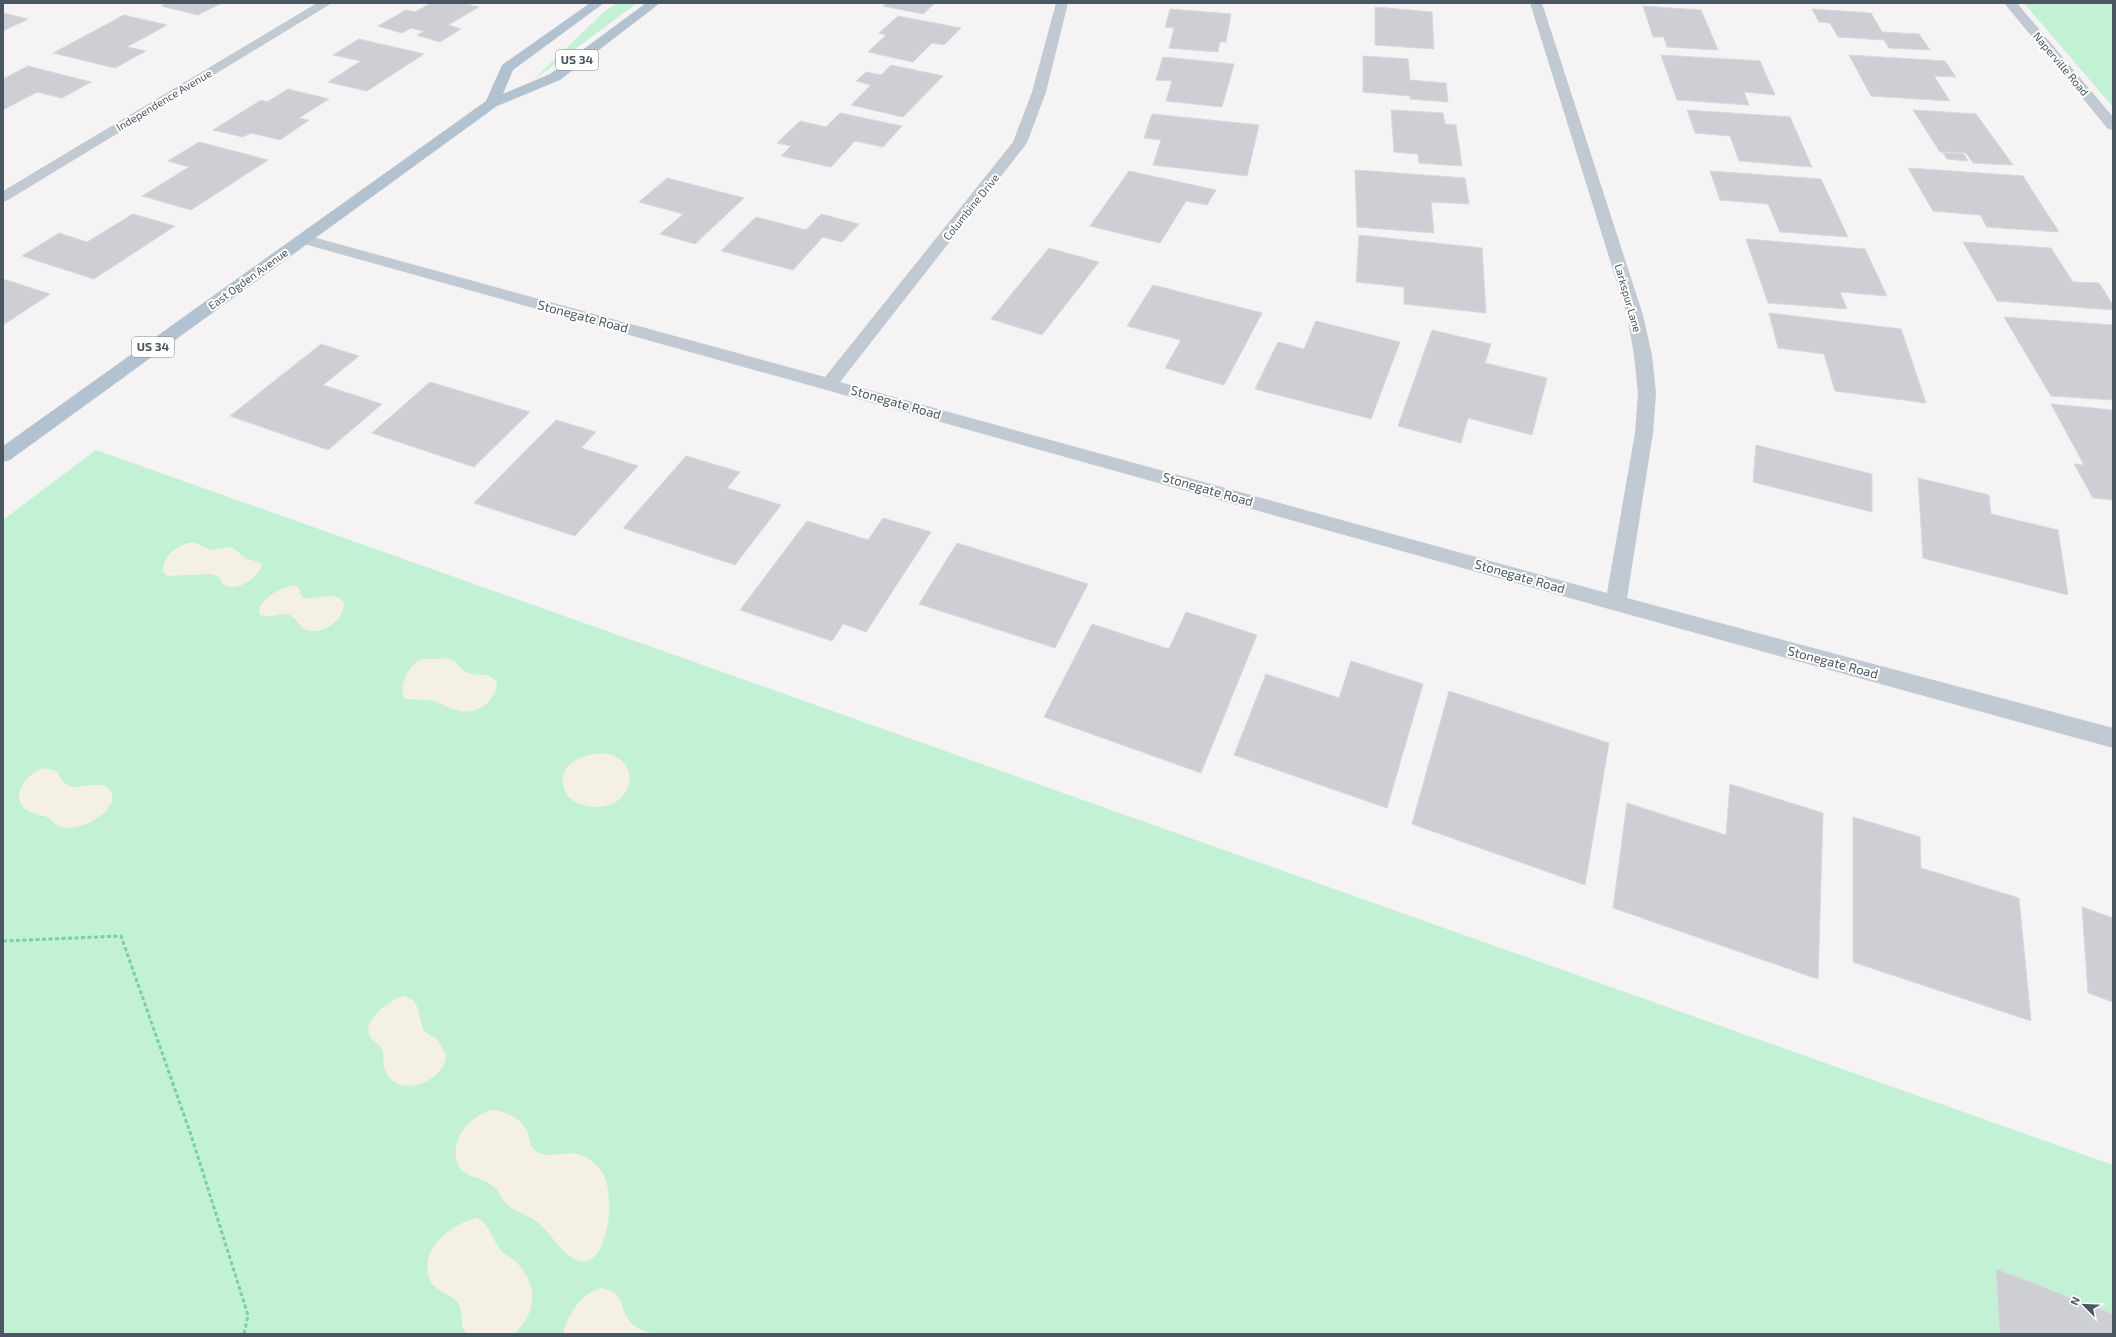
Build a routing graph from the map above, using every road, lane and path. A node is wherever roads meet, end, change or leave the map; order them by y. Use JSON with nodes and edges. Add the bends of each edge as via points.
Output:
{"nodes":[{"id":1,"x":326,"y":3,"type":"edge"},
{"id":2,"x":598,"y":3,"type":"edge"},
{"id":3,"x":654,"y":3,"type":"edge"},
{"id":4,"x":1062,"y":3,"type":"edge"},
{"id":5,"x":1536,"y":3,"type":"edge"},
{"id":6,"x":2010,"y":3,"type":"edge"},
{"id":7,"x":492,"y":103,"type":"junction"},
{"id":8,"x":2113,"y":126,"type":"edge"},
{"id":9,"x":3,"y":198,"type":"edge"},
{"id":10,"x":303,"y":239,"type":"junction"},
{"id":11,"x":829,"y":384,"type":"junction"},
{"id":12,"x":3,"y":455,"type":"edge"},
{"id":13,"x":1616,"y":603,"type":"junction"},
{"id":14,"x":2113,"y":738,"type":"edge"},
{"id":15,"x":3,"y":941,"type":"edge"},
{"id":16,"x":244,"y":1334,"type":"edge"}],
"edges":[{"from":1,"to":9,"type":"street","name":"Independence Avenue"},
{"from":2,"to":7,"type":"main road","number":"US 34","via":[[507,68]]},
{"from":3,"to":7,"type":"main road","name":"East Ogden Avenue","number":"US 34","via":[[555,77]]},
{"from":4,"to":11,"type":"street","name":"Columbine Drive","via":[[1040,87],[1020,143]]},
{"from":5,"to":13,"type":"street","name":"Larkspur Lane","via":[[1635,315],[1643,355],[1647,393],[1644,433]]},
{"from":6,"to":8,"type":"street","name":"Naperville Road"},
{"from":7,"to":10,"type":"main road","name":"East Ogden Avenue","number":"US 34"},
{"from":10,"to":11,"type":"street","name":"Stonegate Road"},
{"from":10,"to":12,"type":"main road","name":"East Ogden Avenue","number":"US 34"},
{"from":11,"to":13,"type":"street","name":"Stonegate Road"},
{"from":13,"to":14,"type":"street","name":"Stonegate Road"},
{"from":15,"to":16,"type":"path","via":[[121,936],[191,1135],[248,1315]]}]}
